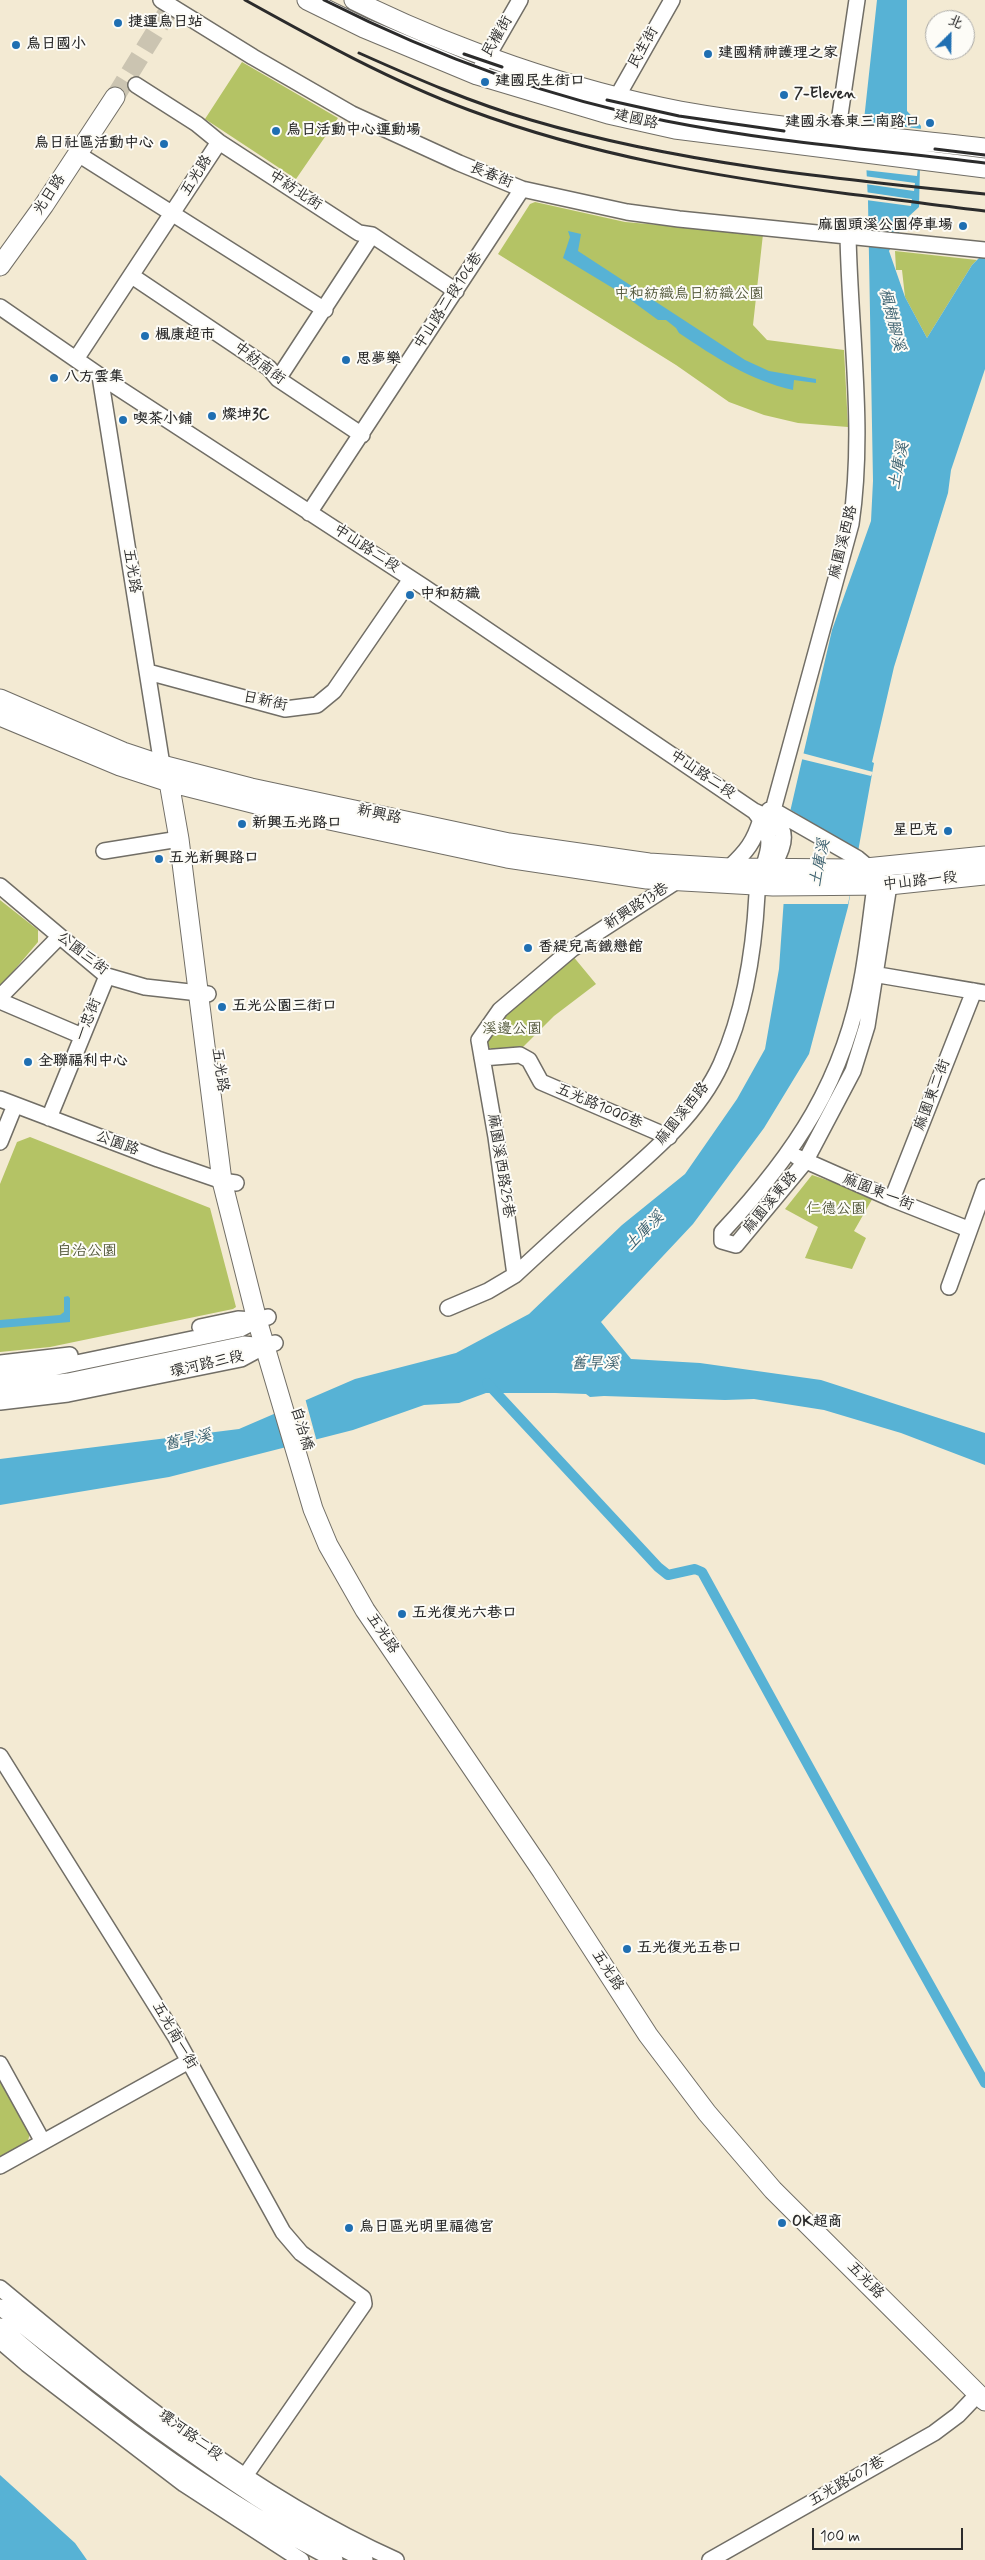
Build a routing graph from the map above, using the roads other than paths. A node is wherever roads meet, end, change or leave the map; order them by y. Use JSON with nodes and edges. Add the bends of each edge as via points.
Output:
{"nodes":[{"id":1,"x":161,"y":0,"type":"edge"},
{"id":2,"x":307,"y":0,"type":"edge"},
{"id":3,"x":354,"y":0,"type":"edge"},
{"id":4,"x":520,"y":0,"type":"edge"},
{"id":5,"x":672,"y":0,"type":"edge"},
{"id":6,"x":857,"y":0,"type":"edge"},
{"id":7,"x":487,"y":56,"type":"junction"},
{"id":8,"x":477,"y":75,"type":"junction"},
{"id":9,"x":136,"y":85,"type":"dead end"},
{"id":10,"x":115,"y":97,"type":"tunnel mouth"},
{"id":11,"x":617,"y":97,"type":"junction"},
{"id":12,"x":837,"y":130,"type":"junction"},
{"id":13,"x":219,"y":142,"type":"junction"},
{"id":14,"x":985,"y":148,"type":"edge"},
{"id":15,"x":836,"y":151,"type":"junction"},
{"id":16,"x":78,"y":154,"type":"junction"},
{"id":17,"x":985,"y":168,"type":"edge"},
{"id":18,"x":522,"y":189,"type":"junction"},
{"id":19,"x":174,"y":214,"type":"junction"},
{"id":20,"x":372,"y":235,"type":"junction"},
{"id":21,"x":854,"y":237,"type":"junction"},
{"id":22,"x":983,"y":249,"type":"edge"},
{"id":23,"x":0,"y":266,"type":"edge"},
{"id":24,"x":132,"y":276,"type":"junction"},
{"id":25,"x":456,"y":290,"type":"junction"},
{"id":26,"x":0,"y":307,"type":"edge"},
{"id":27,"x":325,"y":310,"type":"junction"},
{"id":28,"x":76,"y":359,"type":"junction"},
{"id":29,"x":100,"y":376,"type":"junction"},
{"id":30,"x":278,"y":379,"type":"junction"},
{"id":31,"x":362,"y":435,"type":"junction"},
{"id":32,"x":310,"y":513,"type":"junction"},
{"id":33,"x":411,"y":579,"type":"junction"},
{"id":34,"x":148,"y":672,"type":"junction"},
{"id":35,"x":0,"y":699,"type":"edge"},
{"id":36,"x":0,"y":716,"type":"edge"},
{"id":37,"x":170,"y":778,"type":"junction"},
{"id":38,"x":763,"y":813,"type":"junction"},
{"id":39,"x":179,"y":838,"type":"junction"},
{"id":40,"x":104,"y":850,"type":"dead end"},
{"id":41,"x":985,"y":856,"type":"edge"},
{"id":42,"x":729,"y":868,"type":"junction"},
{"id":43,"x":859,"y":870,"type":"junction"},
{"id":44,"x":769,"y":874,"type":"junction"},
{"id":45,"x":985,"y":875,"type":"edge"},
{"id":46,"x":677,"y":882,"type":"junction"},
{"id":47,"x":0,"y":886,"type":"edge"},
{"id":48,"x":882,"y":886,"type":"junction"},
{"id":49,"x":59,"y":937,"type":"junction"},
{"id":50,"x":870,"y":974,"type":"junction"},
{"id":51,"x":107,"y":976,"type":"junction"},
{"id":52,"x":980,"y":992,"type":"edge"},
{"id":53,"x":203,"y":994,"type":"junction"},
{"id":54,"x":0,"y":996,"type":"edge"},
{"id":55,"x":0,"y":1001,"type":"edge"},
{"id":56,"x":82,"y":1036,"type":"junction"},
{"id":57,"x":482,"y":1058,"type":"junction"},
{"id":58,"x":0,"y":1099,"type":"edge"},
{"id":59,"x":15,"y":1105,"type":"junction"},
{"id":60,"x":48,"y":1118,"type":"junction"},
{"id":61,"x":669,"y":1137,"type":"junction"},
{"id":62,"x":0,"y":1142,"type":"edge"},
{"id":63,"x":790,"y":1152,"type":"junction"},
{"id":64,"x":805,"y":1162,"type":"junction"},
{"id":65,"x":229,"y":1182,"type":"junction"},
{"id":66,"x":985,"y":1187,"type":"edge"},
{"id":67,"x":892,"y":1199,"type":"junction"},
{"id":68,"x":968,"y":1229,"type":"junction"},
{"id":69,"x":515,"y":1275,"type":"junction"},
{"id":70,"x":949,"y":1287,"type":"dead end"},
{"id":71,"x":448,"y":1308,"type":"dead end"},
{"id":72,"x":262,"y":1318,"type":"junction"},
{"id":73,"x":270,"y":1344,"type":"junction"},
{"id":74,"x":0,"y":1363,"type":"edge"},
{"id":75,"x":0,"y":1374,"type":"edge"},
{"id":76,"x":281,"y":1379,"type":"joint"},
{"id":77,"x":0,"y":1389,"type":"edge"},
{"id":78,"x":0,"y":1402,"type":"edge"},
{"id":79,"x":311,"y":1482,"type":"joint"},
{"id":80,"x":0,"y":1756,"type":"edge"},
{"id":81,"x":189,"y":2061,"type":"junction"},
{"id":82,"x":0,"y":2064,"type":"edge"},
{"id":83,"x":43,"y":2142,"type":"junction"},
{"id":84,"x":0,"y":2166,"type":"edge"},
{"id":85,"x":0,"y":2288,"type":"edge"},
{"id":86,"x":0,"y":2307,"type":"edge"},
{"id":87,"x":0,"y":2326,"type":"edge"},
{"id":88,"x":0,"y":2341,"type":"edge"},
{"id":89,"x":983,"y":2393,"type":"edge"},
{"id":90,"x":245,"y":2476,"type":"junction"},
{"id":91,"x":301,"y":2560,"type":"edge"},
{"id":92,"x":335,"y":2560,"type":"edge"},
{"id":93,"x":365,"y":2560,"type":"edge"},
{"id":94,"x":396,"y":2560,"type":"edge"},
{"id":95,"x":710,"y":2560,"type":"edge"}],
"edges":[{"from":1,"to":18,"type":"street","name":"長春街","via":[[352,114]]},
{"from":2,"to":8,"type":"main road","name":"建國路","via":[[364,28]]},
{"from":3,"to":7,"type":"main road","name":"建國路"},
{"from":4,"to":7,"type":"street","name":"民權街"},
{"from":5,"to":11,"type":"street","name":"民生街"},
{"from":6,"to":12,"type":"street"},
{"from":7,"to":8,"type":"street","name":"民權街"},
{"from":7,"to":11,"type":"main road","name":"建國路"},
{"from":8,"to":15,"type":"main road","name":"建國路","via":[[579,106],[675,129]]},
{"from":9,"to":13,"type":"street","name":"中紡北街"},
{"from":10,"to":16,"type":"main road","name":"光日路"},
{"from":11,"to":12,"type":"main road","name":"建國路","via":[[726,118]]},
{"from":12,"to":14,"type":"main road","name":"建國路"},
{"from":12,"to":15,"type":"street"},
{"from":13,"to":19,"type":"street","name":"五光路"},
{"from":13,"to":20,"type":"street","name":"中紡北街","via":[[359,233]]},
{"from":15,"to":17,"type":"main road","name":"建國路"},
{"from":16,"to":19,"type":"street"},
{"from":16,"to":23,"type":"main road","name":"光日路"},
{"from":18,"to":21,"type":"street","name":"長春街","via":[[627,212]]},
{"from":18,"to":25,"type":"street","name":"中山路二段106巷"},
{"from":19,"to":24,"type":"street","name":"五光路"},
{"from":19,"to":27,"type":"street"},
{"from":20,"to":25,"type":"street","name":"中紡北街"},
{"from":20,"to":27,"type":"street"},
{"from":21,"to":22,"type":"street","name":"長春街"},
{"from":21,"to":38,"type":"street","name":"麻園溪西路","via":[[857,429],[856,489],[851,524]]},
{"from":24,"to":28,"type":"street","name":"五光路"},
{"from":24,"to":30,"type":"street","name":"中紡南街","via":[[269,368]]},
{"from":25,"to":31,"type":"street","name":"中山路二段106巷"},
{"from":26,"to":28,"type":"street","name":"中山路二段"},
{"from":27,"to":30,"type":"street"},
{"from":28,"to":29,"type":"street","name":"中山路二段"},
{"from":29,"to":32,"type":"street","name":"中山路二段"},
{"from":29,"to":34,"type":"street","name":"五光路"},
{"from":30,"to":31,"type":"street","name":"中紡南街"},
{"from":31,"to":32,"type":"street","name":"中山路二段106巷"},
{"from":32,"to":33,"type":"street","name":"中山路二段"},
{"from":33,"to":34,"type":"street","name":"日新街","via":[[334,690],[316,705],[285,709]]},
{"from":33,"to":38,"type":"street","name":"中山路二段"},
{"from":34,"to":37,"type":"street","name":"五光路"},
{"from":35,"to":37,"type":"main road","name":"新興路","via":[[123,752]]},
{"from":36,"to":37,"type":"main road","name":"新興路","via":[[120,766]]},
{"from":37,"to":39,"type":"main road","name":"五光路"},
{"from":37,"to":42,"type":"main road","name":"新興路","via":[[251,788],[509,843],[649,863]]},
{"from":37,"to":46,"type":"main road","name":"新興路","via":[[507,858]]},
{"from":37,"to":53,"type":"main road","name":"五光路"},
{"from":38,"to":42,"type":"street","name":"麻園溪西路","via":[[756,838]]},
{"from":38,"to":43,"type":"street"},
{"from":38,"to":44,"type":"street","name":"中山路二段","via":[[777,823],[783,835],[782,847]]},
{"from":39,"to":40,"type":"street"},
{"from":39,"to":53,"type":"main road","name":"五光路"},
{"from":41,"to":43,"type":"main road","name":"中山路一段"},
{"from":42,"to":44,"type":"main road","name":"新興路"},
{"from":43,"to":44,"type":"main road"},
{"from":43,"to":48,"type":"main road","name":"中山路一段"},
{"from":44,"to":46,"type":"main road","name":"新興路"},
{"from":44,"to":61,"type":"street","name":"麻園溪西路","via":[[755,925],[742,1005],[721,1065],[701,1097]]},
{"from":45,"to":48,"type":"main road","name":"中山路一段"},
{"from":46,"to":57,"type":"street","name":"新興路13巷","via":[[572,949],[500,1010],[479,1040]]},
{"from":47,"to":49,"type":"street","name":"公園三街"},
{"from":48,"to":50,"type":"street","name":"麻園溪東路"},
{"from":49,"to":51,"type":"street","name":"公園三街"},
{"from":49,"to":54,"type":"street"},
{"from":50,"to":52,"type":"street","name":"麻園東二街"},
{"from":50,"to":63,"type":"street","name":"麻園溪東路","via":[[832,1080],[818,1109]]},
{"from":50,"to":64,"type":"street","name":"麻園溪東路","via":[[866,1026],[853,1071]]},
{"from":51,"to":53,"type":"street","name":"公園三街","via":[[146,986]]},
{"from":51,"to":56,"type":"street","name":"一忠街"},
{"from":52,"to":67,"type":"street","name":"麻園東二街"},
{"from":53,"to":65,"type":"main road","name":"五光路"},
{"from":55,"to":56,"type":"street"},
{"from":56,"to":60,"type":"street","name":"一忠街"},
{"from":57,"to":61,"type":"street","name":"五光路1000巷","via":[[520,1055],[529,1060],[541,1082]]},
{"from":57,"to":69,"type":"street","name":"麻園溪西路25巷"},
{"from":58,"to":59,"type":"street","name":"公園路"},
{"from":59,"to":60,"type":"street","name":"公園路"},
{"from":59,"to":62,"type":"street"},
{"from":60,"to":65,"type":"street","name":"公園路"},
{"from":61,"to":69,"type":"street","name":"麻園溪西路"},
{"from":63,"to":64,"type":"street","name":"麻園東一街"},
{"from":63,"to":64,"type":"street","name":"麻園溪東路","via":[[763,1188],[722,1232],[722,1241],[736,1245]]},
{"from":64,"to":67,"type":"street","name":"麻園東一街"},
{"from":65,"to":72,"type":"main road","name":"五光路"},
{"from":66,"to":68,"type":"street"},
{"from":67,"to":68,"type":"street","name":"麻園東一街"},
{"from":68,"to":70,"type":"street"},
{"from":69,"to":71,"type":"street","name":"麻園溪西路"},
{"from":72,"to":73,"type":"main road","name":"五光路"},
{"from":72,"to":74,"type":"street","via":[[238,1319],[75,1354]]},
{"from":72,"to":75,"type":"street","name":"環河路三段","via":[[240,1329],[38,1370]]},
{"from":73,"to":76,"type":"main road","name":"五光路"},
{"from":73,"to":77,"type":"street","name":"環河路三段","via":[[244,1344],[68,1381]]},
{"from":73,"to":78,"type":"street","name":"環河路三段","via":[[241,1359],[37,1399]]},
{"from":76,"to":79,"type":"main road","name":"自治橋"},
{"from":79,"to":89,"type":"main road","name":"五光路","via":[[320,1527],[346,1578],[648,2035],[773,2190]]},
{"from":80,"to":81,"type":"street","name":"五光南一街","via":[[101,1914]]},
{"from":81,"to":83,"type":"street"},
{"from":81,"to":90,"type":"street","name":"五光南一街","via":[[288,2239],[301,2253],[363,2298],[364,2304]]},
{"from":82,"to":83,"type":"street"},
{"from":83,"to":84,"type":"street"},
{"from":85,"to":90,"type":"street","name":"環河路二段","via":[[151,2409]]},
{"from":86,"to":93,"type":"street","name":"環河路二段","via":[[58,2356],[200,2460],[294,2521]]},
{"from":87,"to":92,"type":"street","name":"環河路二段","via":[[78,2390],[183,2468],[287,2535]]},
{"from":88,"to":91,"type":"street","via":[[184,2484]]},
{"from":89,"to":95,"type":"street","name":"五光路607巷","via":[[934,2433]]},
{"from":90,"to":94,"type":"street","name":"環河路二段","via":[[345,2537]]}]}
